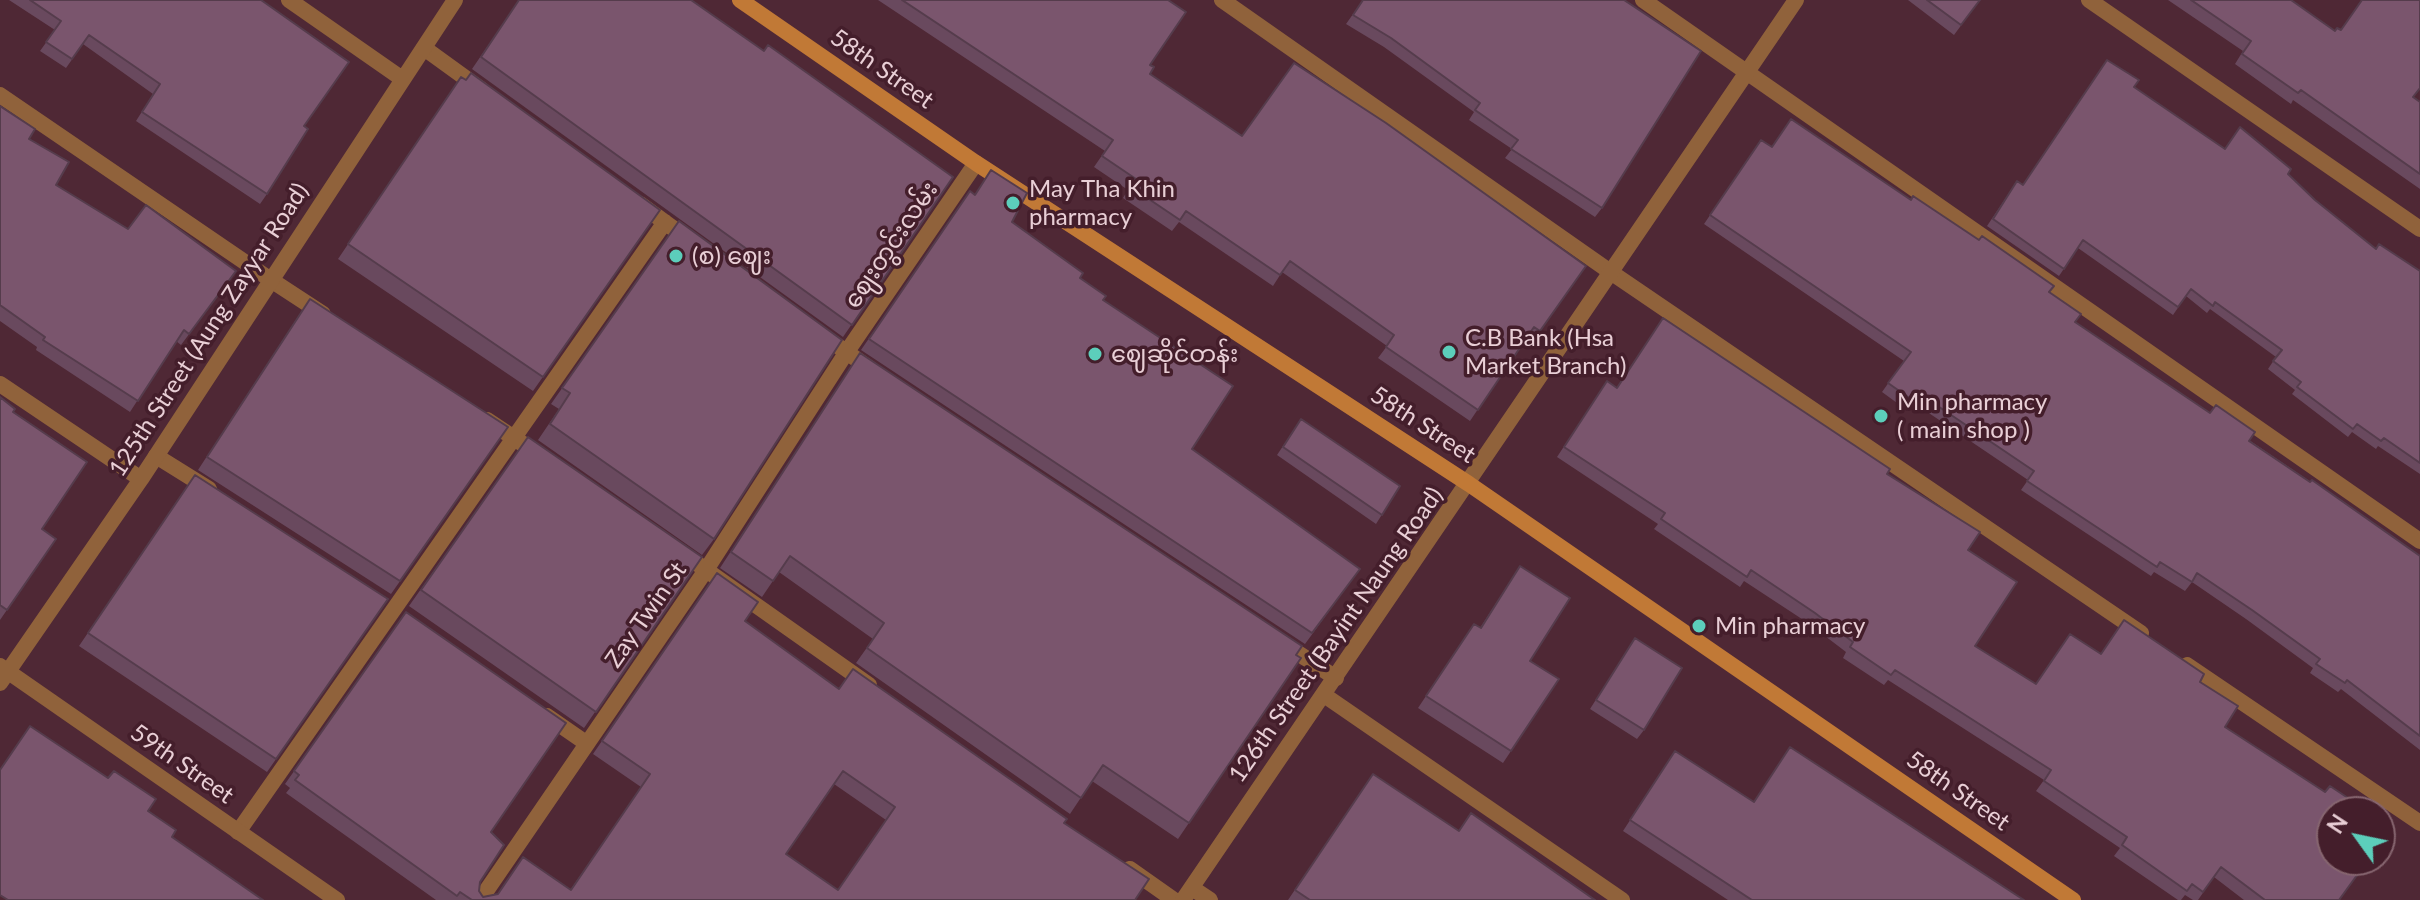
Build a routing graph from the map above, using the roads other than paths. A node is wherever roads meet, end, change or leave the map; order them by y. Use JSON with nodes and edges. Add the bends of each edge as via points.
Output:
{"nodes":[{"id":1,"x":289,"y":0,"type":"edge"},
{"id":2,"x":455,"y":0,"type":"edge"},
{"id":3,"x":740,"y":0,"type":"edge"},
{"id":4,"x":1222,"y":0,"type":"edge"},
{"id":5,"x":1643,"y":0,"type":"edge"},
{"id":6,"x":1796,"y":0,"type":"edge"},
{"id":7,"x":2089,"y":0,"type":"edge"},
{"id":8,"x":424,"y":48,"type":"junction"},
{"id":9,"x":1748,"y":72,"type":"junction"},
{"id":10,"x":401,"y":78,"type":"junction"},
{"id":11,"x":0,"y":95,"type":"edge"},
{"id":12,"x":500,"y":103,"type":"edge"},
{"id":13,"x":976,"y":163,"type":"junction"},
{"id":14,"x":627,"y":195,"type":"edge"},
{"id":15,"x":665,"y":222,"type":"junction"},
{"id":16,"x":2420,"y":229,"type":"edge"},
{"id":17,"x":704,"y":250,"type":"edge"},
{"id":18,"x":1612,"y":273,"type":"junction"},
{"id":19,"x":271,"y":280,"type":"junction"},
{"id":20,"x":335,"y":321,"type":"edge"},
{"id":21,"x":807,"y":325,"type":"edge"},
{"id":22,"x":846,"y":353,"type":"junction"},
{"id":23,"x":886,"y":380,"type":"edge"},
{"id":24,"x":0,"y":384,"type":"edge"},
{"id":25,"x":476,"y":413,"type":"edge"},
{"id":26,"x":515,"y":437,"type":"junction"},
{"id":27,"x":156,"y":456,"type":"junction"},
{"id":28,"x":553,"y":464,"type":"edge"},
{"id":29,"x":141,"y":479,"type":"junction"},
{"id":30,"x":1469,"y":484,"type":"junction"},
{"id":31,"x":222,"y":498,"type":"edge"},
{"id":32,"x":2420,"y":541,"type":"edge"},
{"id":33,"x":668,"y":544,"type":"edge"},
{"id":34,"x":706,"y":570,"type":"junction"},
{"id":35,"x":1270,"y":634,"type":"edge"},
{"id":36,"x":3,"y":674,"type":"edge"},
{"id":37,"x":1336,"y":678,"type":"junction"},
{"id":38,"x":1324,"y":695,"type":"junction"},
{"id":39,"x":888,"y":698,"type":"edge"},
{"id":40,"x":535,"y":707,"type":"edge"},
{"id":41,"x":586,"y":743,"type":"junction"},
{"id":42,"x":2420,"y":823,"type":"edge"},
{"id":43,"x":238,"y":832,"type":"junction"},
{"id":44,"x":1109,"y":854,"type":"edge"},
{"id":45,"x":1187,"y":894,"type":"edge"},
{"id":46,"x":337,"y":900,"type":"edge"},
{"id":47,"x":480,"y":900,"type":"edge"},
{"id":48,"x":1174,"y":900,"type":"edge"},
{"id":49,"x":1210,"y":900,"type":"edge"},
{"id":50,"x":1622,"y":900,"type":"edge"},
{"id":51,"x":2073,"y":900,"type":"edge"}],
"edges":[{"from":1,"to":10,"type":"street"},
{"from":2,"to":8,"type":"street","name":"125th Street (Aung Zayyar Road)"},
{"from":3,"to":13,"type":"main road","name":"58th Street"},
{"from":4,"to":18,"type":"street"},
{"from":5,"to":9,"type":"street"},
{"from":6,"to":9,"type":"street","name":"126th Street (Bayint Naung Road)"},
{"from":7,"to":16,"type":"street"},
{"from":8,"to":10,"type":"street","name":"125th Street (Aung Zayyar Road)"},
{"from":8,"to":12,"type":"street"},
{"from":9,"to":18,"type":"street","name":"126th Street (Bayint Naung Road)"},
{"from":9,"to":32,"type":"street"},
{"from":10,"to":19,"type":"street","name":"125th Street (Aung Zayyar Road)"},
{"from":11,"to":19,"type":"street"},
{"from":13,"to":22,"type":"street","name":"ဈေးတွင်းလမ်း"},
{"from":13,"to":30,"type":"main road","name":"58th Street"},
{"from":14,"to":15,"type":"street"},
{"from":15,"to":17,"type":"street"},
{"from":15,"to":26,"type":"street"},
{"from":18,"to":30,"type":"street","name":"126th Street (Bayint Naung Road)"},
{"from":18,"to":42,"type":"street"},
{"from":19,"to":20,"type":"street"},
{"from":19,"to":27,"type":"street","name":"125th Street (Aung Zayyar Road)"},
{"from":21,"to":22,"type":"street"},
{"from":22,"to":23,"type":"street"},
{"from":22,"to":34,"type":"street","name":"Zay Twin St"},
{"from":24,"to":29,"type":"street"},
{"from":25,"to":26,"type":"street"},
{"from":26,"to":28,"type":"street"},
{"from":26,"to":43,"type":"street"},
{"from":27,"to":29,"type":"street","name":"125th Street (Aung Zayyar Road)"},
{"from":27,"to":31,"type":"street"},
{"from":29,"to":36,"type":"street","name":"125th Street (Aung Zayyar Road)"},
{"from":30,"to":37,"type":"street","name":"126th Street (Bayint Naung Road)"},
{"from":30,"to":51,"type":"main road","name":"58th Street"},
{"from":33,"to":34,"type":"street"},
{"from":34,"to":39,"type":"street"},
{"from":34,"to":41,"type":"street","name":"Zay Twin St"},
{"from":35,"to":37,"type":"street"},
{"from":36,"to":43,"type":"street","name":"59th Street"},
{"from":37,"to":38,"type":"street","name":"126th Street (Bayint Naung Road)"},
{"from":38,"to":45,"type":"street","name":"126th Street (Bayint Naung Road)"},
{"from":38,"to":50,"type":"street"},
{"from":40,"to":41,"type":"street"},
{"from":41,"to":47,"type":"street","name":"Zay Twin St"},
{"from":43,"to":46,"type":"street","name":"59th Street"},
{"from":44,"to":48,"type":"street"},
{"from":45,"to":49,"type":"street"}]}
